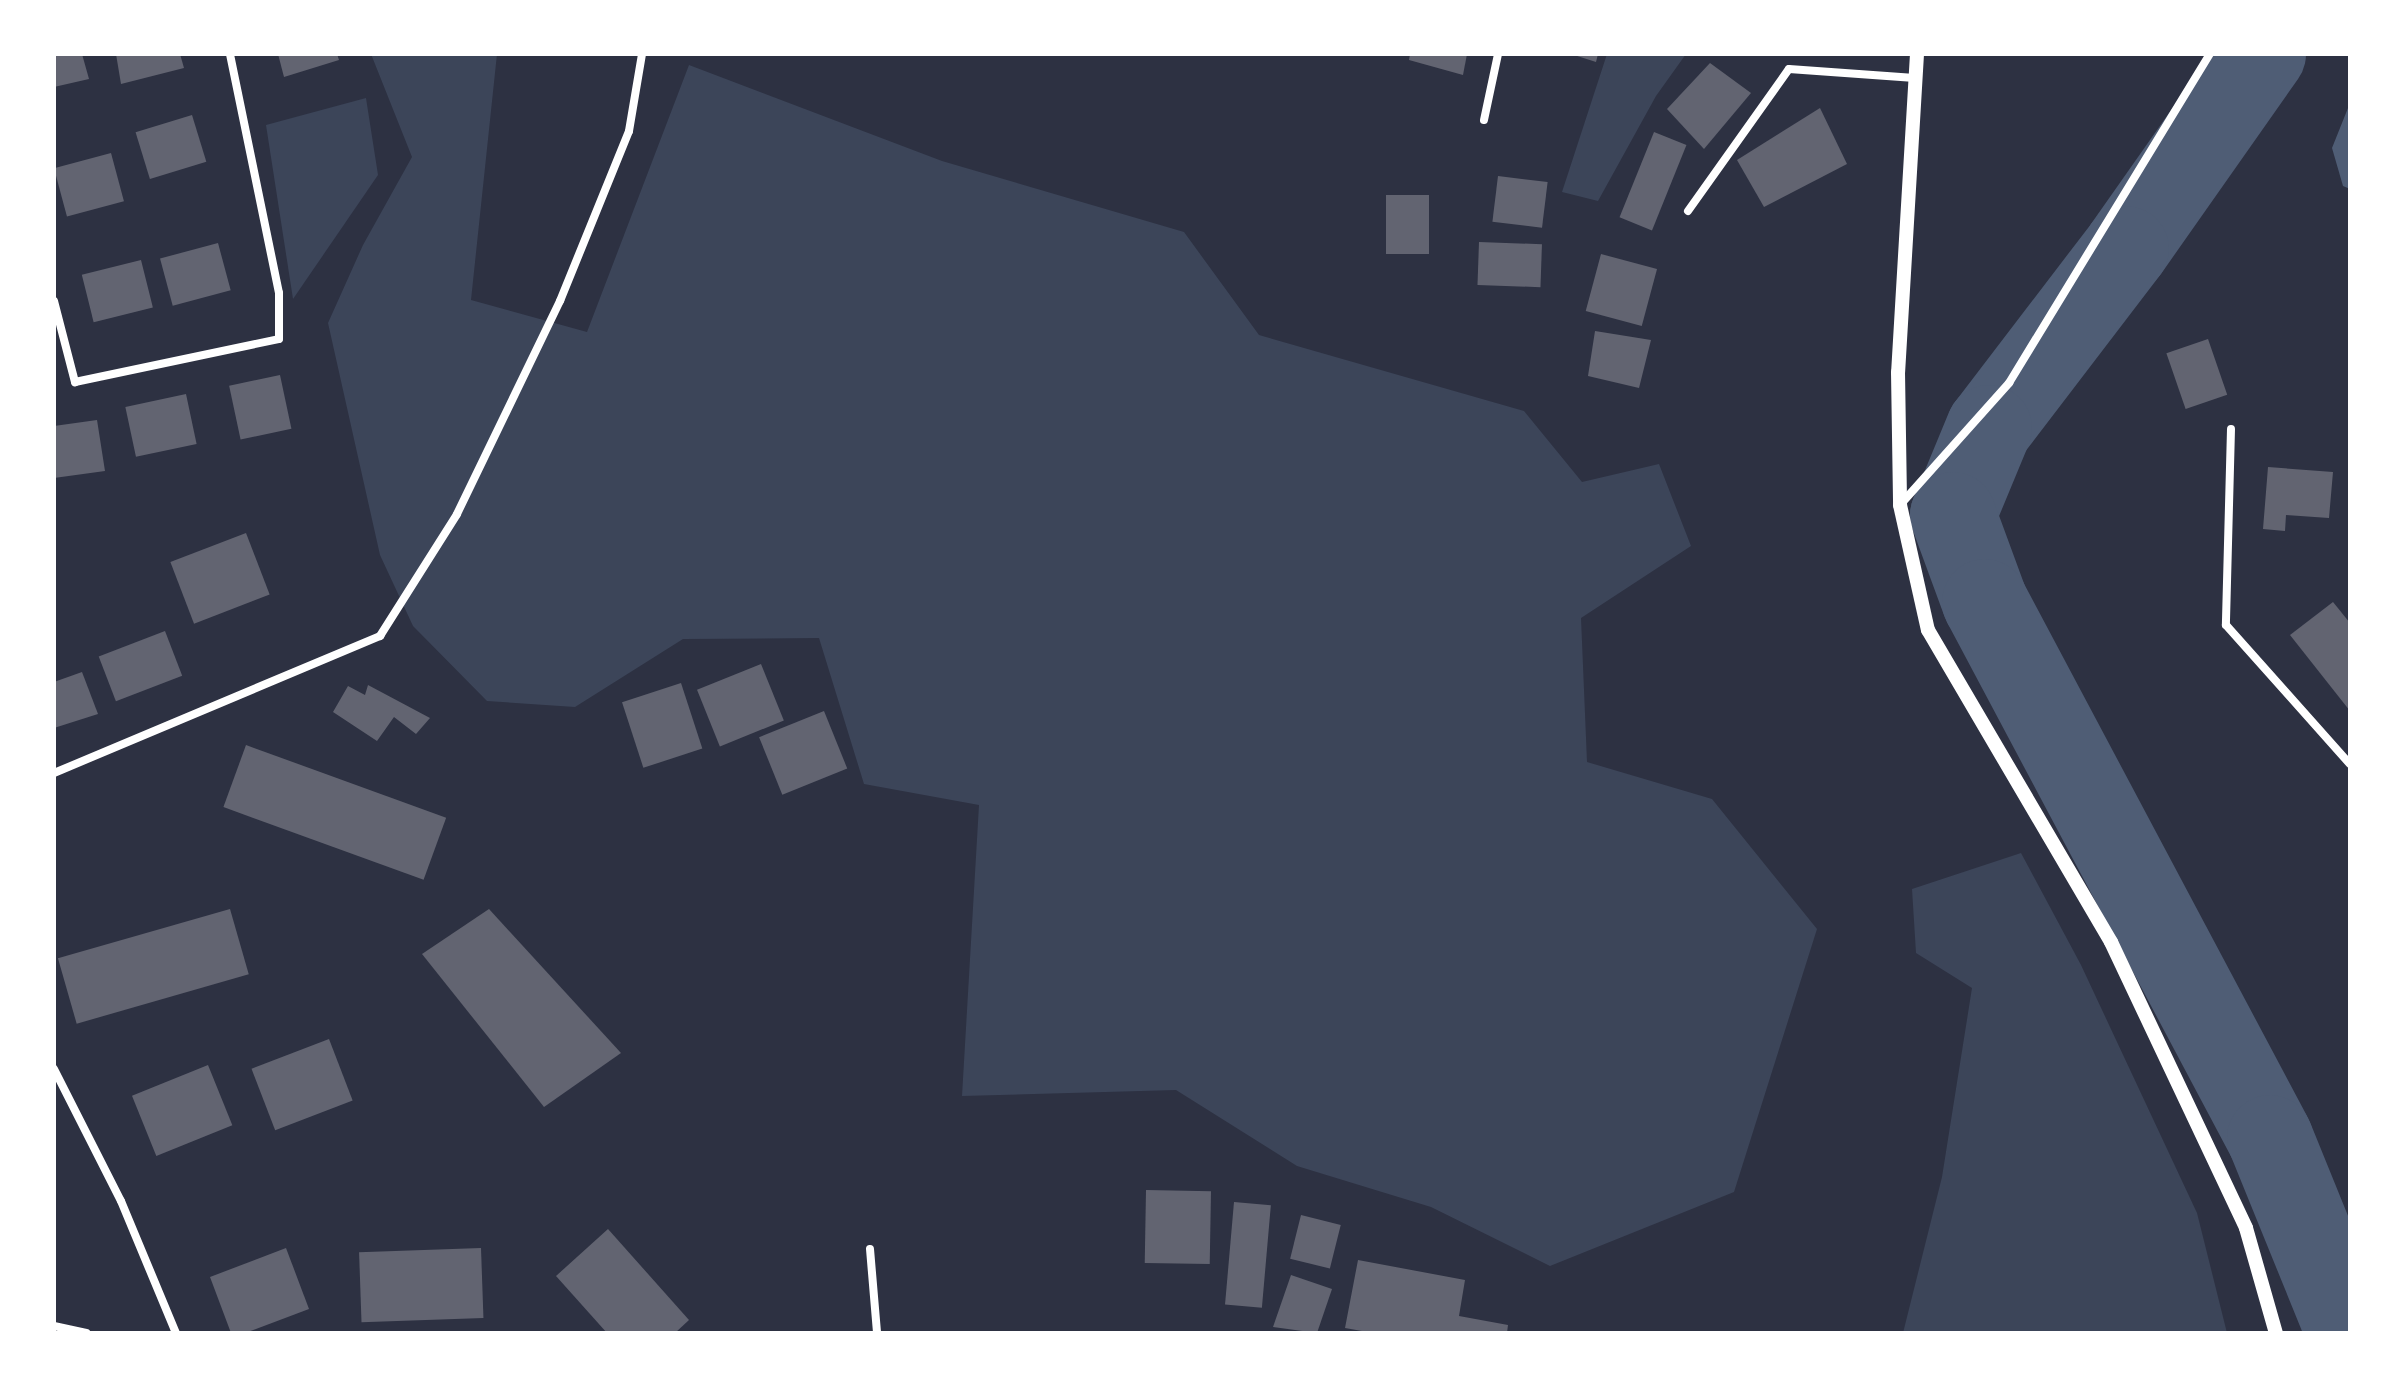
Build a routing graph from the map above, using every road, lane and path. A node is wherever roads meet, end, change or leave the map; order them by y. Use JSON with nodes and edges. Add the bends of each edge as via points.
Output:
{"nodes":[{"id":1,"x":230,"y":54,"type":"edge"},
{"id":2,"x":642,"y":54,"type":"edge"},
{"id":3,"x":1498,"y":54,"type":"edge"},
{"id":4,"x":1917,"y":54,"type":"edge"},
{"id":5,"x":2210,"y":54,"type":"edge"},
{"id":6,"x":1915,"y":78,"type":"junction"},
{"id":7,"x":1484,"y":120,"type":"dead end"},
{"id":8,"x":1688,"y":211,"type":"dead end"},
{"id":9,"x":54,"y":301,"type":"edge"},
{"id":10,"x":2231,"y":429,"type":"dead end"},
{"id":11,"x":1900,"y":505,"type":"junction"},
{"id":12,"x":2350,"y":764,"type":"edge"},
{"id":13,"x":54,"y":773,"type":"edge"},
{"id":14,"x":54,"y":1069,"type":"edge"},
{"id":15,"x":870,"y":1249,"type":"dead end"},
{"id":16,"x":54,"y":1326,"type":"edge"},
{"id":17,"x":86,"y":1333,"type":"edge"},
{"id":18,"x":176,"y":1333,"type":"edge"},
{"id":19,"x":877,"y":1333,"type":"edge"},
{"id":20,"x":2276,"y":1333,"type":"edge"}],
"edges":[{"from":1,"to":9,"type":"street","via":[[279,293],[279,339],[75,382]]},
{"from":2,"to":13,"type":"street","via":[[629,131],[560,301],[457,514],[380,636]]},
{"from":3,"to":7,"type":"street"},
{"from":4,"to":6,"type":"street"},
{"from":5,"to":11,"type":"street","via":[[2009,383]]},
{"from":6,"to":8,"type":"street","via":[[1789,69]]},
{"from":6,"to":11,"type":"street","via":[[1898,372]]},
{"from":10,"to":12,"type":"street","via":[[2226,625]]},
{"from":11,"to":20,"type":"street","via":[[1928,630],[2111,942],[2246,1228]]},
{"from":14,"to":18,"type":"street","via":[[121,1201]]},
{"from":15,"to":19,"type":"street"},
{"from":16,"to":17,"type":"street"}]}
